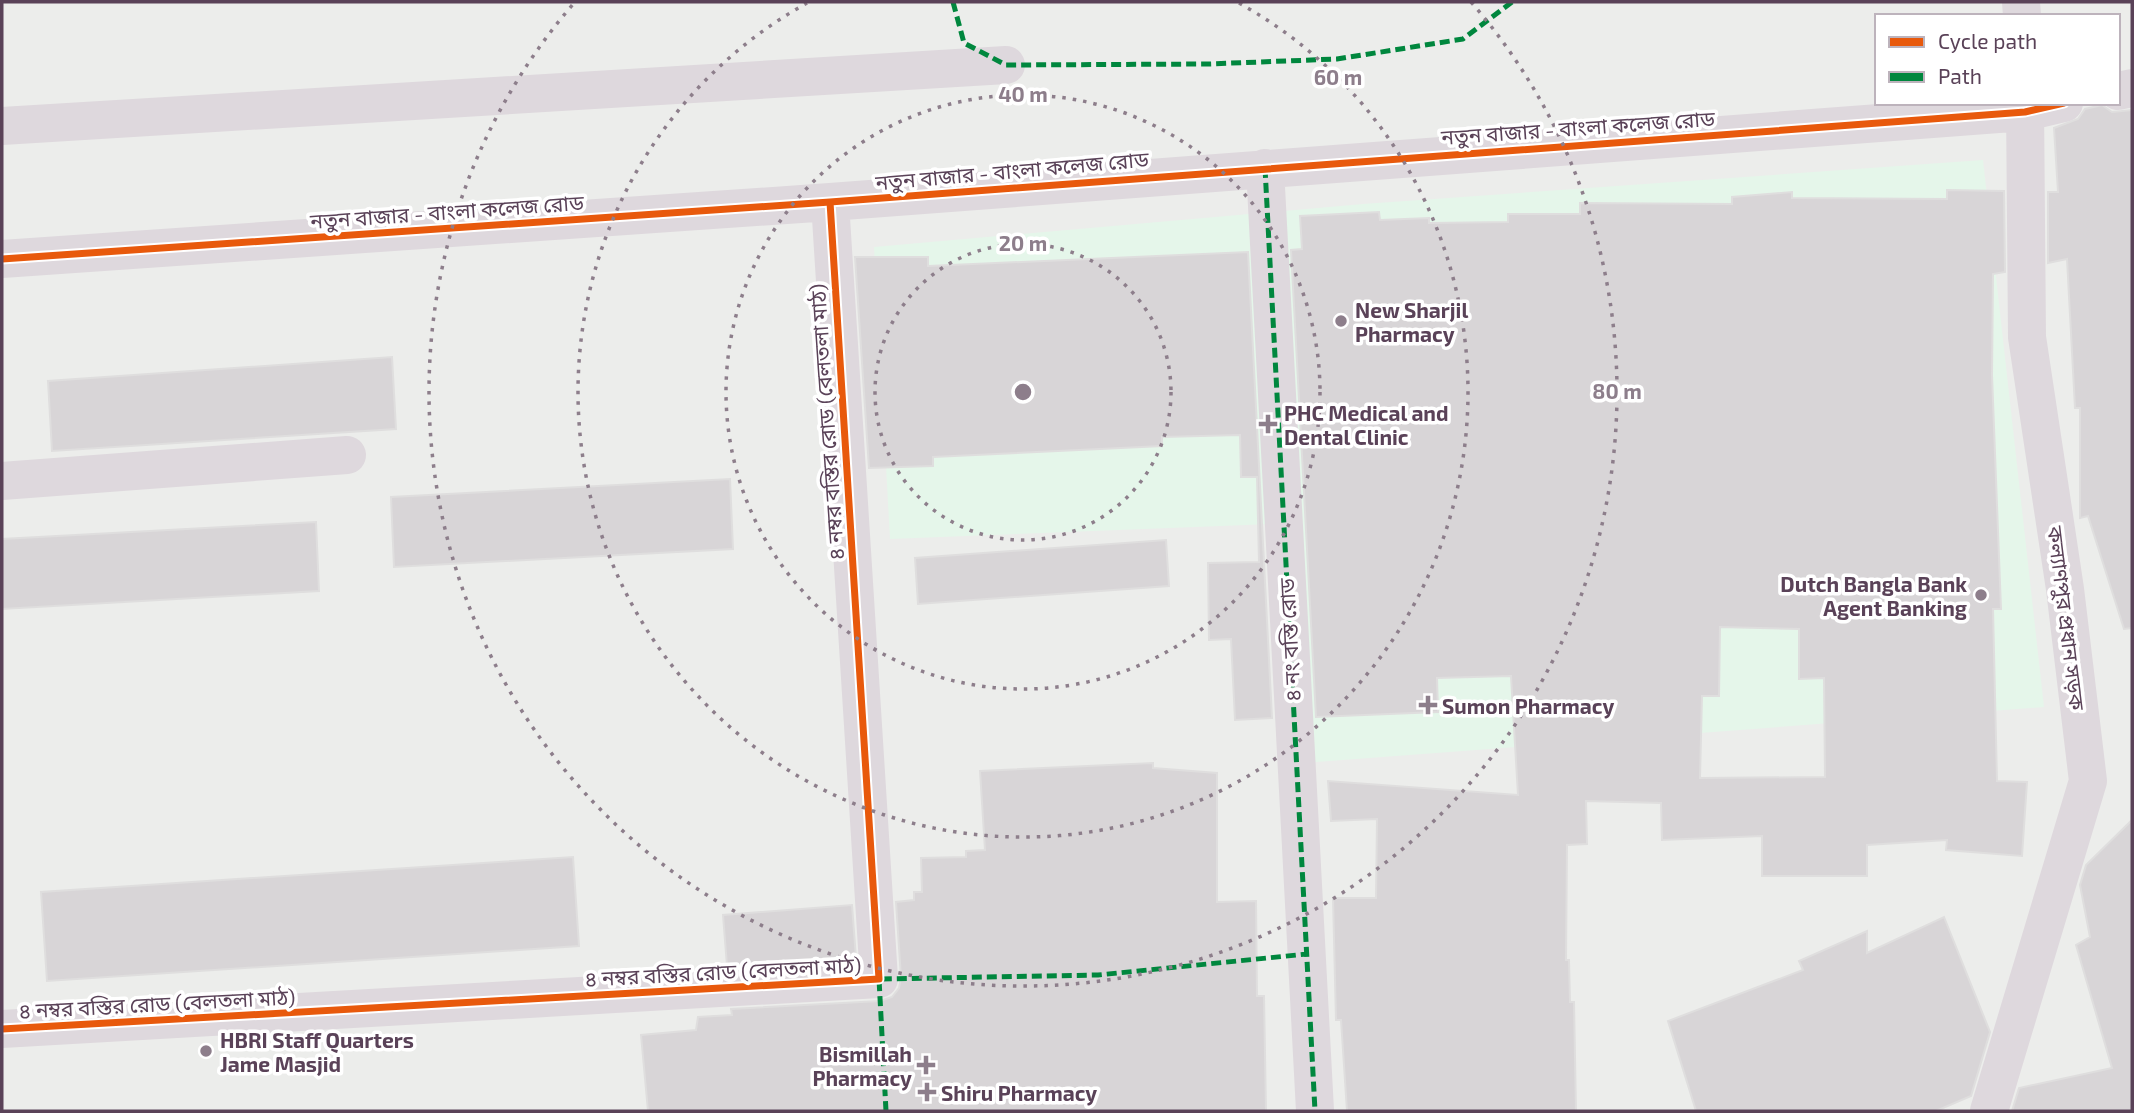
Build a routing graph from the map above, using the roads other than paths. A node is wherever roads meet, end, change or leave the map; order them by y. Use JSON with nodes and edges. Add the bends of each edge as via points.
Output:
{"nodes":[{"id":1,"x":1006,"y":65,"type":"dead end"},
{"id":2,"x":2044,"y":105,"type":"edge"},
{"id":3,"x":2025,"y":107,"type":"edge"},
{"id":4,"x":2,"y":126,"type":"edge"},
{"id":5,"x":1265,"y":168,"type":"junction"},
{"id":6,"x":830,"y":202,"type":"junction"},
{"id":7,"x":2,"y":259,"type":"edge"},
{"id":8,"x":347,"y":455,"type":"dead end"},
{"id":9,"x":2,"y":481,"type":"edge"},
{"id":10,"x":2,"y":1029,"type":"edge"},
{"id":11,"x":1315,"y":1111,"type":"edge"},
{"id":12,"x":1989,"y":1111,"type":"edge"}],
"edges":[{"from":1,"to":4,"type":"street"},
{"from":2,"to":3,"type":"street","name":"নতুন বাজার - বাংলা কলেজ রোড"},
{"from":3,"to":5,"type":"street","name":"নতুন বাজার - বাংলা কলেজ রোড"},
{"from":3,"to":12,"type":"street","name":"কল্যাণপুর প্রধান সড়ক","via":[[2027,337],[2088,781]]},
{"from":5,"to":6,"type":"street","name":"নতুন বাজার - বাংলা কলেজ রোড"},
{"from":5,"to":11,"type":"street","name":"৪ নং বস্তি রোড"},
{"from":6,"to":7,"type":"street","name":"নতুন বাজার - বাংলা কলেজ রোড"},
{"from":6,"to":10,"type":"street","name":"৪ নম্বর বস্তির রোড (বেলতলা মাঠ)","via":[[879,979]]},
{"from":8,"to":9,"type":"street"}]}
